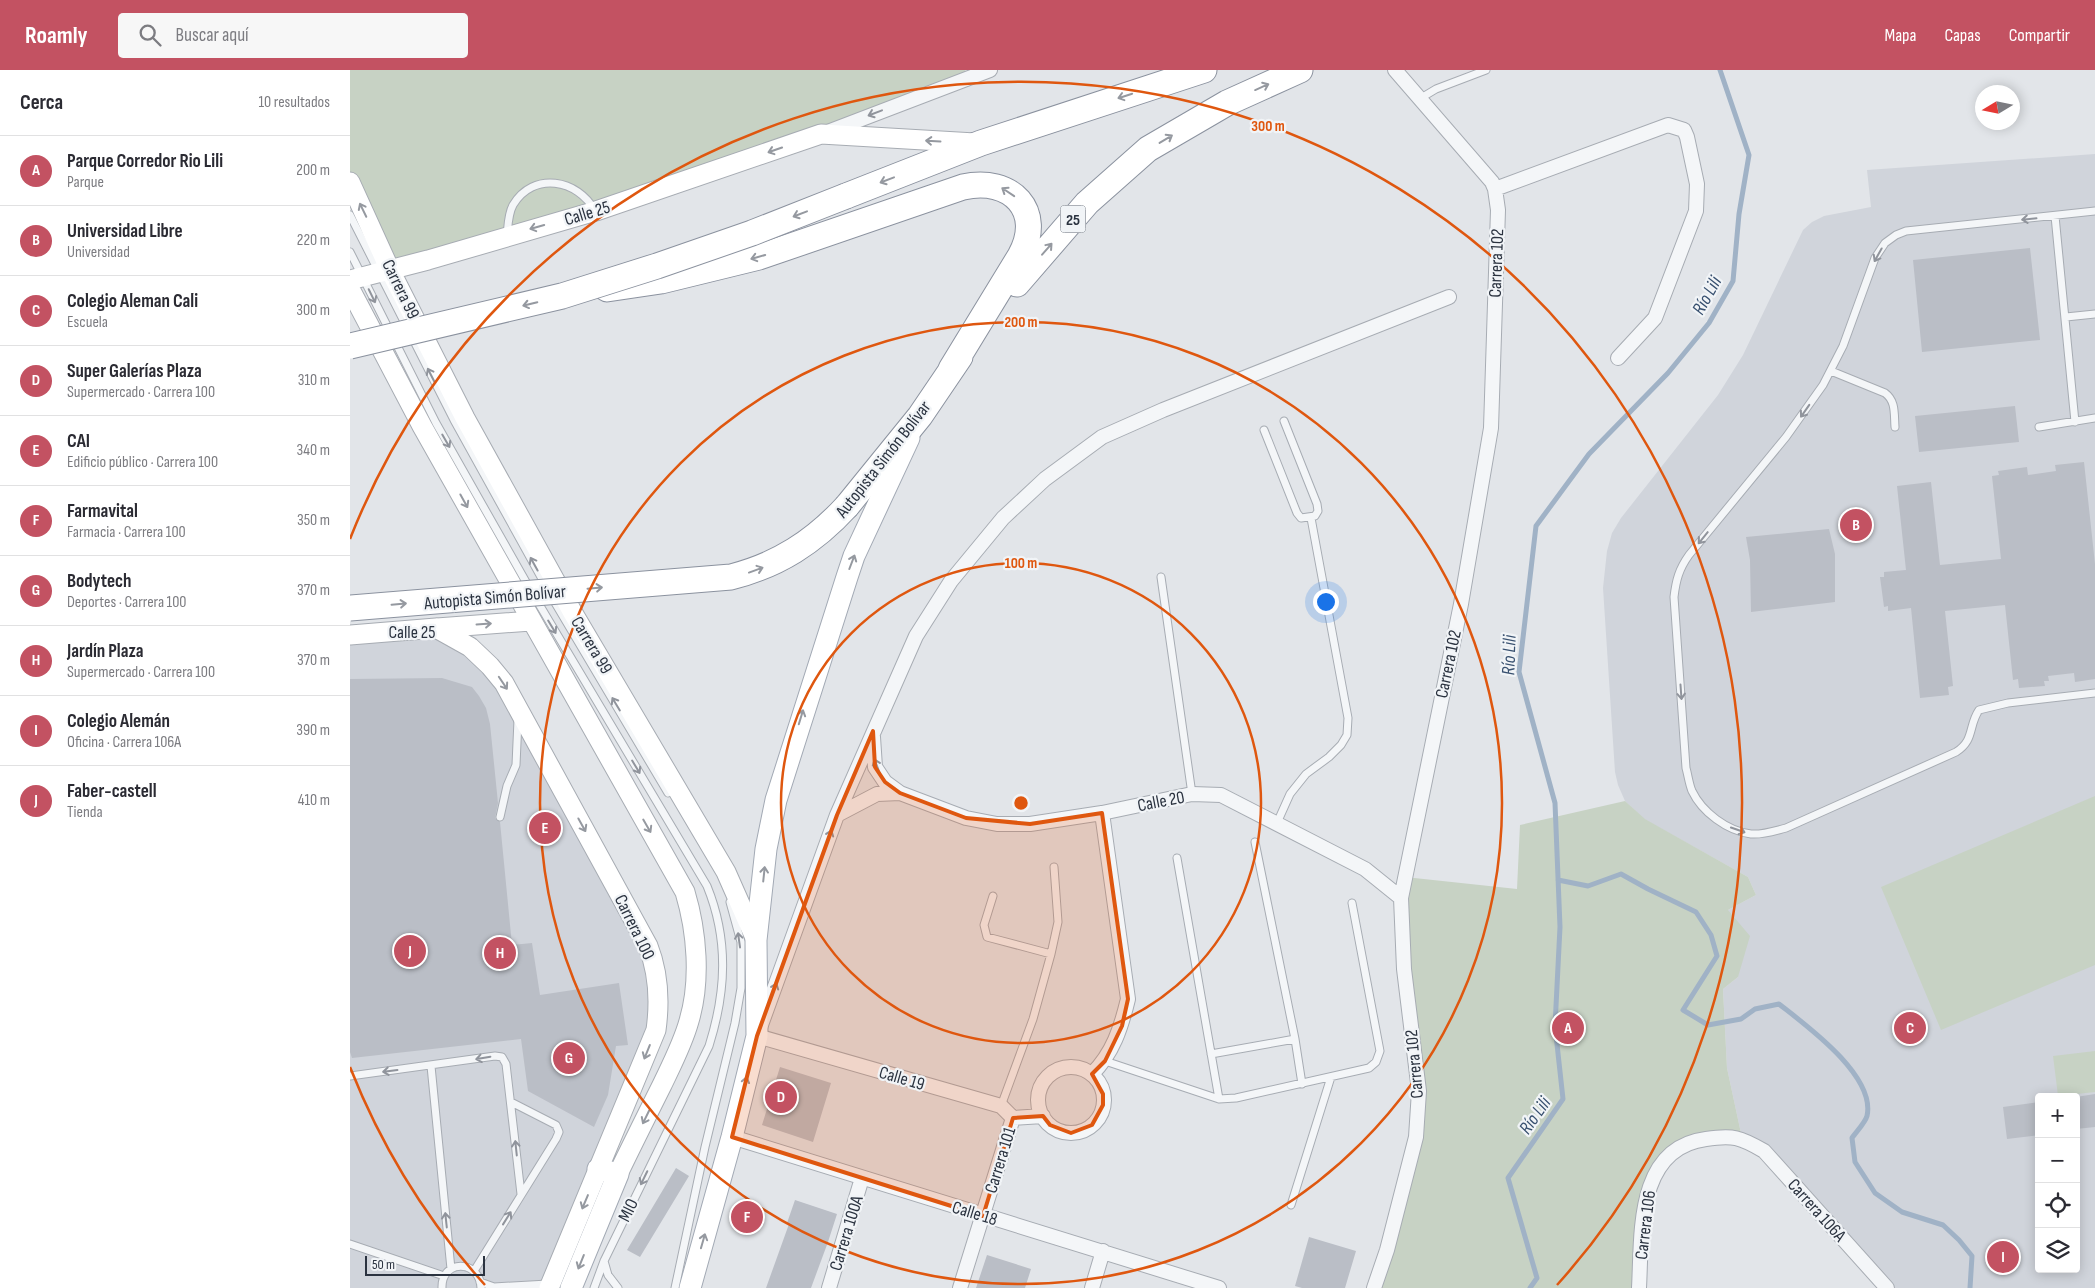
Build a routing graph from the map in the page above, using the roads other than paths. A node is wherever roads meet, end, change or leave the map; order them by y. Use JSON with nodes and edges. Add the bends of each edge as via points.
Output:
{"nodes":[{"id":1,"x":990,"y":70,"type":"edge"},
{"id":2,"x":1204,"y":70,"type":"edge"},
{"id":3,"x":1300,"y":70,"type":"edge"},
{"id":4,"x":1395,"y":70,"type":"edge"},
{"id":5,"x":1486,"y":70,"type":"edge"},
{"id":6,"x":1421,"y":98,"type":"junction"},
{"id":7,"x":821,"y":134,"type":"junction"},
{"id":8,"x":981,"y":143,"type":"junction"},
{"id":9,"x":350,"y":182,"type":"edge"},
{"id":10,"x":1495,"y":189,"type":"junction"},
{"id":11,"x":596,"y":211,"type":"junction"},
{"id":12,"x":2095,"y":211,"type":"edge"},
{"id":13,"x":350,"y":214,"type":"edge"},
{"id":14,"x":2055,"y":216,"type":"junction"},
{"id":15,"x":507,"y":236,"type":"junction"},
{"id":16,"x":377,"y":238,"type":"junction"},
{"id":17,"x":350,"y":252,"type":"edge"},
{"id":18,"x":428,"y":260,"type":"junction"},
{"id":19,"x":367,"y":277,"type":"edge"},
{"id":20,"x":562,"y":296,"type":"junction"},
{"id":21,"x":1449,"y":297,"type":"dead end"},
{"id":22,"x":2095,"y":314,"type":"edge"},
{"id":23,"x":2066,"y":318,"type":"junction"},
{"id":24,"x":350,"y":346,"type":"edge"},
{"id":25,"x":1618,"y":358,"type":"dead end"},
{"id":26,"x":951,"y":369,"type":"junction"},
{"id":27,"x":1831,"y":371,"type":"junction"},
{"id":28,"x":920,"y":416,"type":"junction"},
{"id":29,"x":2095,"y":418,"type":"edge"},
{"id":30,"x":1284,"y":421,"type":"dead end"},
{"id":31,"x":2075,"y":422,"type":"junction"},
{"id":32,"x":2039,"y":426,"type":"dead end"},
{"id":33,"x":1895,"y":427,"type":"dead end"},
{"id":34,"x":1264,"y":430,"type":"dead end"},
{"id":35,"x":1310,"y":518,"type":"junction"},
{"id":36,"x":1161,"y":577,"type":"dead end"},
{"id":37,"x":350,"y":608,"type":"edge"},
{"id":38,"x":531,"y":621,"type":"junction"},
{"id":39,"x":436,"y":628,"type":"junction"},
{"id":40,"x":350,"y":634,"type":"edge"},
{"id":41,"x":470,"y":647,"type":"joint"},
{"id":42,"x":2095,"y":693,"type":"edge"},
{"id":43,"x":519,"y":710,"type":"junction"},
{"id":44,"x":873,"y":731,"type":"junction"},
{"id":45,"x":900,"y":793,"type":"junction"},
{"id":46,"x":1192,"y":794,"type":"junction"},
{"id":47,"x":674,"y":803,"type":"dead end"},
{"id":48,"x":1102,"y":813,"type":"junction"},
{"id":49,"x":837,"y":815,"type":"junction"},
{"id":50,"x":500,"y":817,"type":"dead end"},
{"id":51,"x":1277,"y":823,"type":"junction"},
{"id":52,"x":1255,"y":842,"type":"dead end"},
{"id":53,"x":1177,"y":858,"type":"dead end"},
{"id":54,"x":1054,"y":867,"type":"dead end"},
{"id":55,"x":726,"y":893,"type":"dead end"},
{"id":56,"x":993,"y":896,"type":"dead end"},
{"id":57,"x":1401,"y":898,"type":"junction"},
{"id":58,"x":1352,"y":903,"type":"dead end"},
{"id":59,"x":756,"y":940,"type":"junction"},
{"id":60,"x":695,"y":947,"type":"joint"},
{"id":61,"x":1052,"y":954,"type":"junction"},
{"id":62,"x":757,"y":1036,"type":"junction"},
{"id":63,"x":1295,"y":1039,"type":"junction"},
{"id":64,"x":1211,"y":1054,"type":"junction"},
{"id":65,"x":1105,"y":1061,"type":"junction"},
{"id":66,"x":431,"y":1066,"type":"junction"},
{"id":67,"x":1092,"y":1074,"type":"junction"},
{"id":68,"x":350,"y":1076,"type":"edge"},
{"id":69,"x":1331,"y":1077,"type":"junction"},
{"id":70,"x":1302,"y":1084,"type":"junction"},
{"id":71,"x":1219,"y":1098,"type":"junction"},
{"id":72,"x":511,"y":1102,"type":"junction"},
{"id":73,"x":1000,"y":1106,"type":"junction"},
{"id":74,"x":1043,"y":1116,"type":"junction"},
{"id":75,"x":1013,"y":1118,"type":"junction"},
{"id":76,"x":732,"y":1137,"type":"junction"},
{"id":77,"x":1742,"y":1138,"type":"joint"},
{"id":78,"x":608,"y":1172,"type":"junction"},
{"id":79,"x":862,"y":1178,"type":"junction"},
{"id":80,"x":522,"y":1194,"type":"junction"},
{"id":81,"x":1291,"y":1205,"type":"dead end"},
{"id":82,"x":983,"y":1216,"type":"junction"},
{"id":83,"x":350,"y":1244,"type":"edge"},
{"id":84,"x":1104,"y":1251,"type":"junction"},
{"id":85,"x":604,"y":1261,"type":"junction"},
{"id":86,"x":451,"y":1269,"type":"junction"},
{"id":87,"x":474,"y":1271,"type":"junction"},
{"id":88,"x":444,"y":1276,"type":"junction"},
{"id":89,"x":684,"y":1282,"type":"edge"},
{"id":90,"x":480,"y":1285,"type":"edge"},
{"id":91,"x":550,"y":1286,"type":"edge"},
{"id":92,"x":442,"y":1288,"type":"edge"},
{"id":93,"x":571,"y":1288,"type":"edge"},
{"id":94,"x":594,"y":1288,"type":"edge"},
{"id":95,"x":618,"y":1288,"type":"edge"},
{"id":96,"x":670,"y":1288,"type":"edge"},
{"id":97,"x":675,"y":1288,"type":"edge"},
{"id":98,"x":830,"y":1288,"type":"edge"},
{"id":99,"x":960,"y":1288,"type":"edge"},
{"id":100,"x":1092,"y":1288,"type":"edge"},
{"id":101,"x":1219,"y":1288,"type":"edge"},
{"id":102,"x":1374,"y":1288,"type":"edge"},
{"id":103,"x":1639,"y":1288,"type":"edge"},
{"id":104,"x":1886,"y":1288,"type":"edge"}],
"edges":[{"from":1,"to":7,"type":"street","name":"Calle 25","one_way":true},
{"from":2,"to":8,"type":"highway","one_way":true},
{"from":26,"to":3,"type":"highway","name":"Autopista Simón Bolívar","number":"25","one_way":true,"via":[[1007,296],[1087,203],[1148,150],[1227,103]]},
{"from":4,"to":6,"type":"street","name":"Carrera 102"},
{"from":5,"to":6,"type":"lane"},
{"from":6,"to":10,"type":"street","name":"Carrera 102"},
{"from":8,"to":7,"type":"main road","name":"Calle 25","one_way":true},
{"from":7,"to":11,"type":"main road","name":"Calle 25","one_way":true},
{"from":8,"to":20,"type":"highway","one_way":true,"bridge":true,"via":[[735,239]]},
{"from":16,"to":9,"type":"main road","name":"Carrera 99","one_way":true},
{"from":10,"to":25,"type":"street","via":[[1668,125],[1684,130],[1697,184],[1696,211],[1655,318]]},
{"from":10,"to":57,"type":"street","name":"Carrera 102","via":[[1498,210],[1491,428],[1461,604]]},
{"from":11,"to":15,"type":"main road","name":"Calle 25","one_way":true},
{"from":11,"to":15,"type":"lane","via":[[590,200],[576,189],[562,183],[540,184],[521,195],[512,207]]},
{"from":12,"to":14,"type":"lane"},
{"from":13,"to":19,"type":"lane"},
{"from":14,"to":23,"type":"lane"},
{"from":14,"to":27,"type":"lane","one_way":true,"via":[[1906,231],[1884,243],[1875,258]]},
{"from":15,"to":18,"type":"main road","name":"Calle 25"},
{"from":16,"to":18,"type":"main road","via":[[399,255]]},
{"from":16,"to":19,"type":"main road","name":"Carrera 99"},
{"from":17,"to":19,"type":"lane"},
{"from":18,"to":19,"type":"main road","name":"Calle 25"},
{"from":19,"to":38,"type":"main road","name":"Carrera 99","one_way":true,"via":[[422,426]]},
{"from":47,"to":19,"type":"lane","one_way":true,"via":[[543,581],[454,420]]},
{"from":19,"to":59,"type":"main road","name":"Carrera 99","via":[[465,418],[569,605],[726,872]]},
{"from":19,"to":85,"type":"lane","name":"MIO","one_way":true,"via":[[436,424],[707,886],[715,906],[723,944],[718,1017],[708,1046]]},
{"from":20,"to":24,"type":"highway","one_way":true,"bridge":true},
{"from":26,"to":20,"type":"highway","one_way":true,"bridge":true,"via":[[1025,248],[1029,224],[1020,202],[996,185],[974,184],[759,257],[661,281]]},
{"from":21,"to":44,"type":"street","via":[[1163,410],[1102,438],[1045,479],[1003,518],[951,581],[916,636]]},
{"from":22,"to":23,"type":"lane"},
{"from":23,"to":31,"type":"lane"},
{"from":26,"to":28,"type":"highway","name":"Autopista Simón Bolívar","number":"25"},
{"from":27,"to":33,"type":"lane","via":[[1890,397]]},
{"from":27,"to":42,"type":"lane","one_way":true,"via":[[1786,437],[1679,569],[1674,597],[1686,768],[1692,791],[1703,807],[1716,820],[1750,834],[1786,828],[1963,747],[1969,740],[1979,710],[2008,703]]},
{"from":37,"to":28,"type":"highway","name":"Autopista Simón Bolívar","one_way":true,"bridge":true,"via":[[731,577],[765,567],[818,536],[847,506]]},
{"from":59,"to":28,"type":"main road","one_way":true,"via":[[766,849],[776,800],[816,670],[854,556]]},
{"from":29,"to":31,"type":"lane"},
{"from":30,"to":35,"type":"lane","via":[[1317,504],[1318,511]]},
{"from":31,"to":32,"type":"lane"},
{"from":34,"to":35,"type":"lane","via":[[1297,513],[1301,518]]},
{"from":35,"to":51,"type":"lane","via":[[1348,718],[1347,735],[1330,758],[1306,774],[1290,794]]},
{"from":36,"to":46,"type":"lane"},
{"from":39,"to":38,"type":"main road","one_way":true},
{"from":38,"to":60,"type":"main road","name":"Carrera 99","one_way":true,"via":[[685,892]]},
{"from":39,"to":40,"type":"main road","name":"Calle 25"},
{"from":39,"to":41,"type":"main road","name":"Calle 25"},
{"from":41,"to":43,"type":"main road","name":"Carrera 100","one_way":true,"via":[[504,683]]},
{"from":43,"to":50,"type":"lane","via":[[516,765]]},
{"from":43,"to":78,"type":"main road","name":"Carrera 100","one_way":true,"via":[[648,946],[657,975],[659,1005],[656,1030]]},
{"from":45,"to":44,"type":"street","name":"Calle 20","one_way":true,"via":[[885,782],[875,767]]},
{"from":44,"to":49,"type":"street"},
{"from":45,"to":48,"type":"street","name":"Calle 20","via":[[966,818],[998,824],[1030,824]]},
{"from":45,"to":49,"type":"street","name":"Calle 20","via":[[877,794]]},
{"from":46,"to":48,"type":"street","name":"Calle 20"},
{"from":46,"to":51,"type":"street","name":"Calle 20","via":[[1221,795]]},
{"from":48,"to":65,"type":"street","via":[[1128,999],[1122,1026]]},
{"from":62,"to":49,"type":"street","one_way":true},
{"from":51,"to":57,"type":"street","name":"Calle 20","via":[[1365,869]]},
{"from":52,"to":63,"type":"lane"},
{"from":53,"to":64,"type":"lane"},
{"from":54,"to":61,"type":"lane","via":[[1058,922]]},
{"from":89,"to":55,"type":"lane","one_way":true,"via":[[705,1148],[741,988],[741,942]]},
{"from":56,"to":61,"type":"lane","via":[[984,925],[987,937]]},
{"from":57,"to":102,"type":"street","name":"Carrera 102","via":[[1404,969],[1418,1091],[1416,1137]]},
{"from":58,"to":69,"type":"lane","via":[[1380,1052],[1370,1068]]},
{"from":59,"to":62,"type":"main road","name":"Carrera 99"},
{"from":60,"to":78,"type":"main road","name":"Carrera 100","one_way":true,"via":[[690,1021],[675,1057]]},
{"from":61,"to":73,"type":"lane","via":[[1033,1019]]},
{"from":62,"to":73,"type":"street","name":"Calle 19"},
{"from":76,"to":62,"type":"main road","one_way":true},
{"from":63,"to":64,"type":"lane"},
{"from":63,"to":70,"type":"lane"},
{"from":64,"to":71,"type":"lane"},
{"from":65,"to":67,"type":"street"},
{"from":65,"to":71,"type":"lane"},
{"from":66,"to":68,"type":"lane","one_way":true},
{"from":72,"to":66,"type":"lane","one_way":true,"via":[[506,1064],[502,1057]]},
{"from":86,"to":66,"type":"lane","one_way":true},
{"from":67,"to":74,"type":"street","via":[[1066,1067],[1050,1075],[1040,1090],[1039,1108]]},
{"from":67,"to":74,"type":"street","via":[[1099,1083],[1103,1100],[1099,1116],[1092,1125],[1082,1131],[1060,1131]]},
{"from":69,"to":70,"type":"lane"},
{"from":69,"to":81,"type":"lane"},
{"from":70,"to":71,"type":"lane","via":[[1236,1098]]},
{"from":80,"to":72,"type":"lane","one_way":true},
{"from":72,"to":80,"type":"lane","via":[[556,1125],[559,1132]]},
{"from":73,"to":75,"type":"street","name":"Calle 19"},
{"from":74,"to":75,"type":"street"},
{"from":75,"to":82,"type":"street","name":"Carrera 101"},
{"from":76,"to":79,"type":"street","name":"Calle 18"},
{"from":89,"to":76,"type":"main road","one_way":true},
{"from":77,"to":103,"type":"street","name":"Carrera 106","via":[[1697,1140],[1674,1151],[1659,1165],[1651,1181],[1643,1219]]},
{"from":77,"to":104,"type":"street","name":"Carrera 106A","via":[[1764,1150]]},
{"from":78,"to":91,"type":"main road","name":"Carrera 100","one_way":true},
{"from":78,"to":93,"type":"main road","name":"Carrera 100","one_way":true},
{"from":79,"to":82,"type":"street","name":"Calle 18"},
{"from":79,"to":98,"type":"street","name":"Carrera 100A"},
{"from":87,"to":80,"type":"lane","one_way":true},
{"from":82,"to":84,"type":"street","name":"Calle 18"},
{"from":82,"to":99,"type":"street","name":"Carrera 101"},
{"from":83,"to":88,"type":"lane"},
{"from":84,"to":100,"type":"street"},
{"from":84,"to":101,"type":"street","name":"Calle 18"},
{"from":85,"to":94,"type":"lane","name":"MIO"},
{"from":85,"to":95,"type":"lane","via":[[608,1275]]},
{"from":86,"to":87,"type":"lane","via":[[459,1266]]},
{"from":86,"to":88,"type":"lane"},
{"from":87,"to":90,"type":"lane"},
{"from":88,"to":92,"type":"lane"},
{"from":89,"to":96,"type":"lane"},
{"from":89,"to":97,"type":"lane"},
{"from":90,"to":91,"type":"lane"}]}
